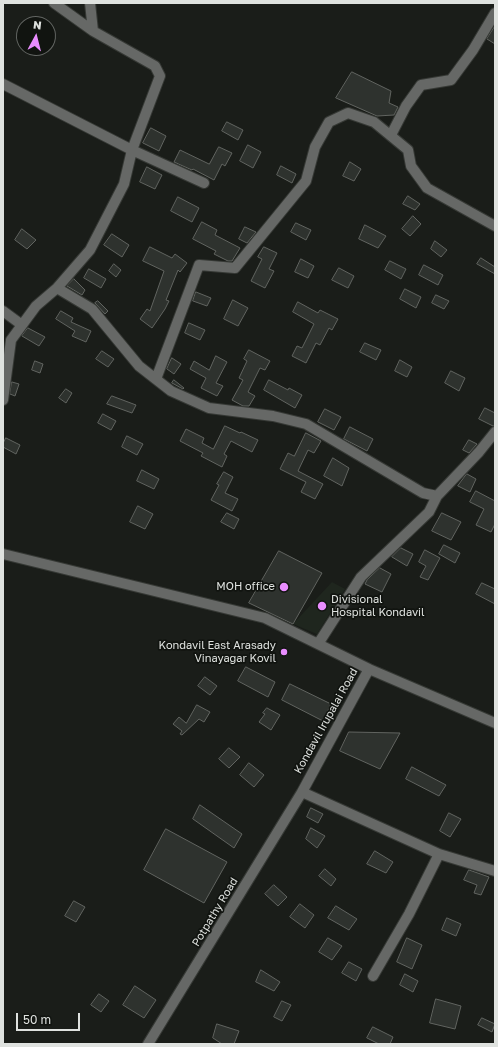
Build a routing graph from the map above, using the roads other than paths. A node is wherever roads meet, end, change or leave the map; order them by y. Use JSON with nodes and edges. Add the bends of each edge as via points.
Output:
{"nodes":[{"id":1,"x":54,"y":3,"type":"edge"},
{"id":2,"x":90,"y":3,"type":"edge"},
{"id":3,"x":495,"y":13,"type":"edge"},
{"id":4,"x":92,"y":31,"type":"junction"},
{"id":5,"x":3,"y":84,"type":"edge"},
{"id":6,"x":391,"y":135,"type":"junction"},
{"id":7,"x":132,"y":150,"type":"junction"},
{"id":8,"x":204,"y":183,"type":"dead end"},
{"id":9,"x":495,"y":226,"type":"edge"},
{"id":10,"x":57,"y":288,"type":"junction"},
{"id":11,"x":3,"y":310,"type":"edge"},
{"id":12,"x":22,"y":326,"type":"junction"},
{"id":13,"x":156,"y":379,"type":"junction"},
{"id":14,"x":3,"y":400,"type":"edge"},
{"id":15,"x":495,"y":432,"type":"edge"},
{"id":16,"x":437,"y":496,"type":"junction"},
{"id":17,"x":3,"y":554,"type":"edge"},
{"id":18,"x":318,"y":644,"type":"junction"},
{"id":19,"x":368,"y":669,"type":"junction"},
{"id":20,"x":495,"y":723,"type":"edge"},
{"id":21,"x":302,"y":792,"type":"junction"},
{"id":22,"x":439,"y":854,"type":"junction"},
{"id":23,"x":495,"y":871,"type":"edge"},
{"id":24,"x":373,"y":976,"type":"dead end"},
{"id":25,"x":148,"y":1044,"type":"edge"}],
"edges":[{"from":1,"to":4,"type":"street"},
{"from":2,"to":4,"type":"street"},
{"from":3,"to":6,"type":"street","via":[[451,80],[421,84]]},
{"from":4,"to":7,"type":"street","via":[[155,66],[160,76]]},
{"from":5,"to":7,"type":"street"},
{"from":6,"to":9,"type":"street","via":[[408,150],[411,166],[427,188]]},
{"from":6,"to":13,"type":"street","via":[[374,122],[348,113],[329,122],[315,147],[306,181],[235,268],[200,265]]},
{"from":7,"to":8,"type":"street"},
{"from":7,"to":10,"type":"street","via":[[124,184],[90,250]]},
{"from":10,"to":12,"type":"street","via":[[36,306]]},
{"from":10,"to":13,"type":"street","via":[[92,309],[139,366]]},
{"from":11,"to":12,"type":"street"},
{"from":12,"to":14,"type":"street","via":[[11,340]]},
{"from":13,"to":16,"type":"street","via":[[171,391],[209,408],[273,416],[306,424],[423,493]]},
{"from":15,"to":16,"type":"street"},
{"from":16,"to":18,"type":"street","via":[[429,512],[361,577]]},
{"from":17,"to":18,"type":"street","name":"Kondavil Irupalai Road","via":[[265,618]]},
{"from":18,"to":19,"type":"street","name":"Kondavil Irupalai Road"},
{"from":19,"to":20,"type":"street"},
{"from":19,"to":21,"type":"street","name":"Kondavil Irupalai Road"},
{"from":21,"to":22,"type":"street","name":"Kondavil Irupalai Road"},
{"from":21,"to":25,"type":"street","name":"Potpathy Road"},
{"from":22,"to":23,"type":"street","name":"Kondavil Irupalai Road"},
{"from":22,"to":24,"type":"street","via":[[409,914]]}]}
